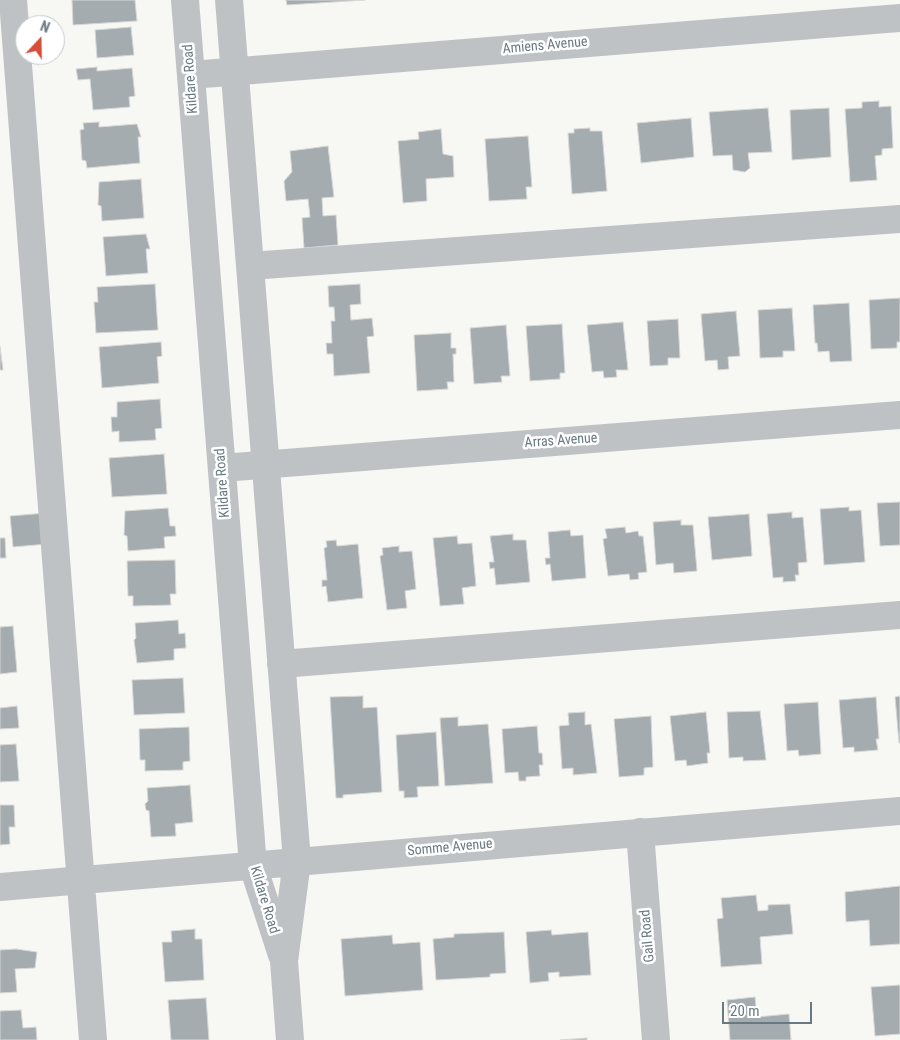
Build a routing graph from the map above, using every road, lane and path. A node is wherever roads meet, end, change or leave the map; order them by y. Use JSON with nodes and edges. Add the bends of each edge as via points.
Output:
{"nodes":[{"id":1,"x":13,"y":0,"type":"edge"},
{"id":2,"x":185,"y":0,"type":"edge"},
{"id":3,"x":229,"y":0,"type":"edge"},
{"id":4,"x":900,"y":18,"type":"edge"},
{"id":5,"x":234,"y":72,"type":"junction"},
{"id":6,"x":191,"y":75,"type":"junction"},
{"id":7,"x":900,"y":219,"type":"edge"},
{"id":8,"x":250,"y":266,"type":"junction"},
{"id":9,"x":900,"y":415,"type":"edge"},
{"id":10,"x":266,"y":464,"type":"junction"},
{"id":11,"x":222,"y":468,"type":"junction"},
{"id":12,"x":900,"y":615,"type":"edge"},
{"id":13,"x":281,"y":664,"type":"junction"},
{"id":14,"x":900,"y":811,"type":"edge"},
{"id":15,"x":640,"y":832,"type":"junction"},
{"id":16,"x":297,"y":861,"type":"junction"},
{"id":17,"x":253,"y":866,"type":"junction"},
{"id":18,"x":80,"y":881,"type":"junction"},
{"id":19,"x":0,"y":887,"type":"edge"},
{"id":20,"x":284,"y":961,"type":"junction"},
{"id":21,"x":93,"y":1040,"type":"edge"},
{"id":22,"x":290,"y":1040,"type":"edge"},
{"id":23,"x":656,"y":1040,"type":"edge"}],
"edges":[{"from":1,"to":18,"type":"street"},
{"from":2,"to":6,"type":"street","name":"Kildare Road"},
{"from":3,"to":5,"type":"street","name":"Kildare Road"},
{"from":4,"to":5,"type":"street","name":"Amiens Avenue"},
{"from":5,"to":6,"type":"street","name":"Amiens Avenue"},
{"from":5,"to":8,"type":"street","name":"Kildare Road"},
{"from":6,"to":11,"type":"street","name":"Kildare Road"},
{"from":7,"to":8,"type":"street"},
{"from":8,"to":10,"type":"street","name":"Kildare Road"},
{"from":9,"to":10,"type":"street","name":"Arras Avenue"},
{"from":10,"to":11,"type":"street","name":"Arras Avenue"},
{"from":10,"to":13,"type":"street","name":"Kildare Road"},
{"from":11,"to":17,"type":"street","name":"Kildare Road"},
{"from":12,"to":13,"type":"street"},
{"from":13,"to":16,"type":"street","name":"Kildare Road"},
{"from":14,"to":15,"type":"street","name":"Somme Avenue"},
{"from":15,"to":16,"type":"street","name":"Somme Avenue"},
{"from":15,"to":23,"type":"street","name":"Gail Road"},
{"from":16,"to":17,"type":"street","name":"Somme Avenue"},
{"from":16,"to":20,"type":"street","name":"Kildare Road"},
{"from":17,"to":18,"type":"street","name":"Somme Avenue"},
{"from":17,"to":20,"type":"street","name":"Kildare Road"},
{"from":18,"to":19,"type":"street","name":"Somme Avenue"},
{"from":18,"to":21,"type":"street"},
{"from":20,"to":22,"type":"street","name":"Kildare Road"}]}
